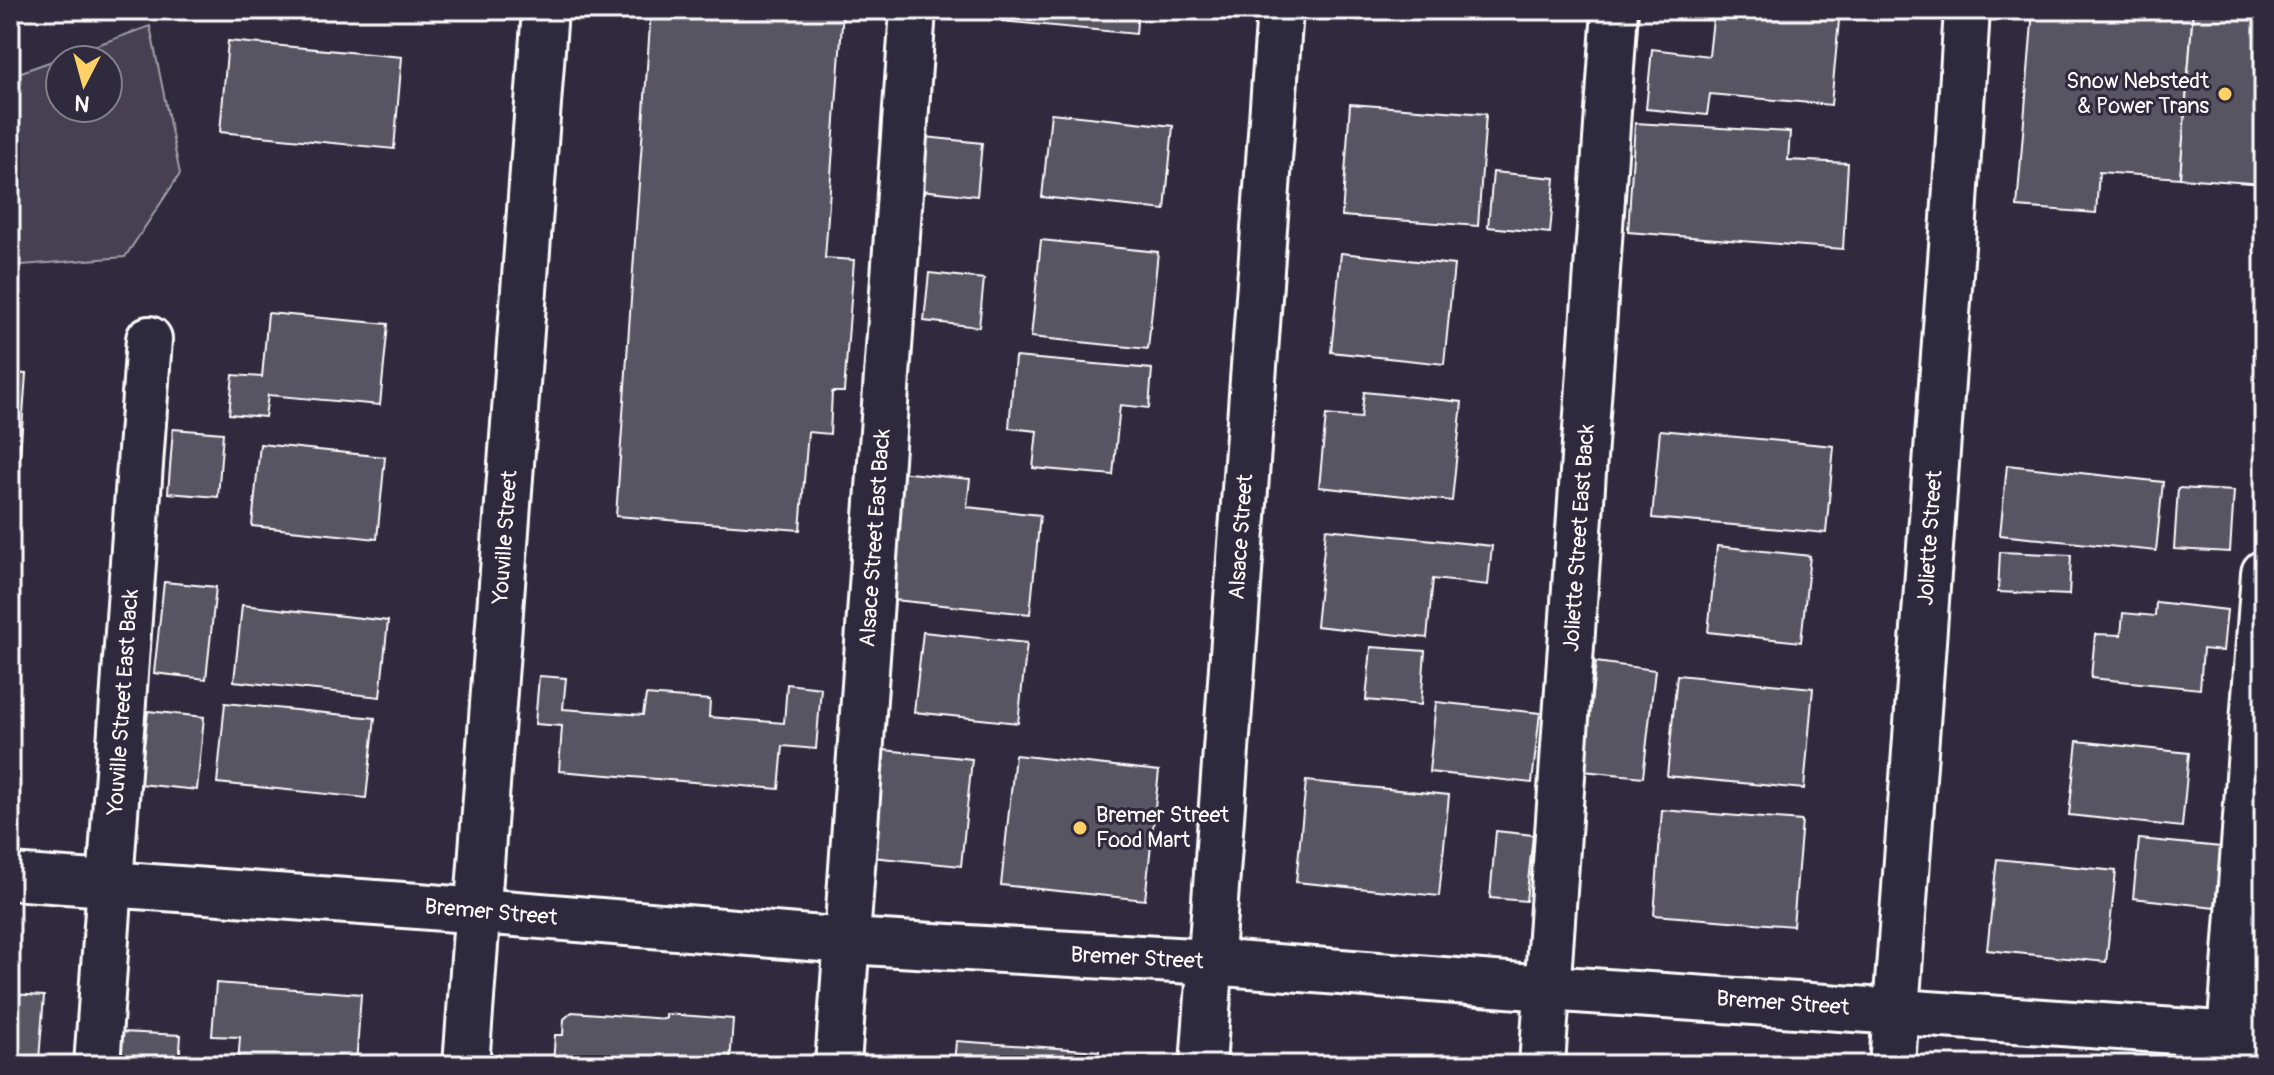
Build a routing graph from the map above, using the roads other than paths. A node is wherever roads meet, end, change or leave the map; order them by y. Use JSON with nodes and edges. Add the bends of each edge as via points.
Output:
{"nodes":[{"id":1,"x":545,"y":10,"type":"edge"},
{"id":2,"x":913,"y":10,"type":"edge"},
{"id":3,"x":1280,"y":10,"type":"edge"},
{"id":4,"x":1615,"y":10,"type":"edge"},
{"id":5,"x":1967,"y":10,"type":"edge"},
{"id":6,"x":149,"y":339,"type":"dead end"},
{"id":7,"x":2264,"y":573,"type":"edge"},
{"id":8,"x":10,"y":877,"type":"edge"},
{"id":9,"x":110,"y":884,"type":"junction"},
{"id":10,"x":477,"y":911,"type":"junction"},
{"id":11,"x":847,"y":941,"type":"junction"},
{"id":12,"x":1210,"y":962,"type":"junction"},
{"id":13,"x":1547,"y":988,"type":"junction"},
{"id":14,"x":1896,"y":1010,"type":"junction"},
{"id":15,"x":2240,"y":1045,"type":"edge"},
{"id":16,"x":97,"y":1065,"type":"edge"},
{"id":17,"x":466,"y":1065,"type":"edge"},
{"id":18,"x":838,"y":1065,"type":"edge"},
{"id":19,"x":1203,"y":1065,"type":"edge"},
{"id":20,"x":1542,"y":1065,"type":"edge"},
{"id":21,"x":1892,"y":1065,"type":"edge"}],
"edges":[{"from":1,"to":10,"type":"street","name":"Youville Street"},
{"from":2,"to":11,"type":"street","name":"Alsace Street East Back"},
{"from":3,"to":12,"type":"street","name":"Alsace Street"},
{"from":4,"to":13,"type":"street","name":"Joliette Street East Back"},
{"from":5,"to":14,"type":"street","name":"Joliette Street"},
{"from":6,"to":9,"type":"street","name":"Youville Street East Back"},
{"from":7,"to":15,"type":"street"},
{"from":8,"to":9,"type":"street","name":"Bremer Street"},
{"from":9,"to":10,"type":"street","name":"Bremer Street"},
{"from":9,"to":16,"type":"street","name":"Youville Street East Back"},
{"from":10,"to":11,"type":"street","name":"Bremer Street"},
{"from":10,"to":17,"type":"street","name":"Youville Street"},
{"from":11,"to":12,"type":"street","name":"Bremer Street"},
{"from":11,"to":18,"type":"street","name":"Alsace Street East Back"},
{"from":12,"to":13,"type":"street","name":"Bremer Street"},
{"from":12,"to":19,"type":"street","name":"Alsace Street"},
{"from":13,"to":14,"type":"street","name":"Bremer Street"},
{"from":13,"to":20,"type":"street","name":"Joliette Street East Back"},
{"from":14,"to":15,"type":"street","name":"Bremer Street"},
{"from":14,"to":21,"type":"street","name":"Joliette Street"}]}
